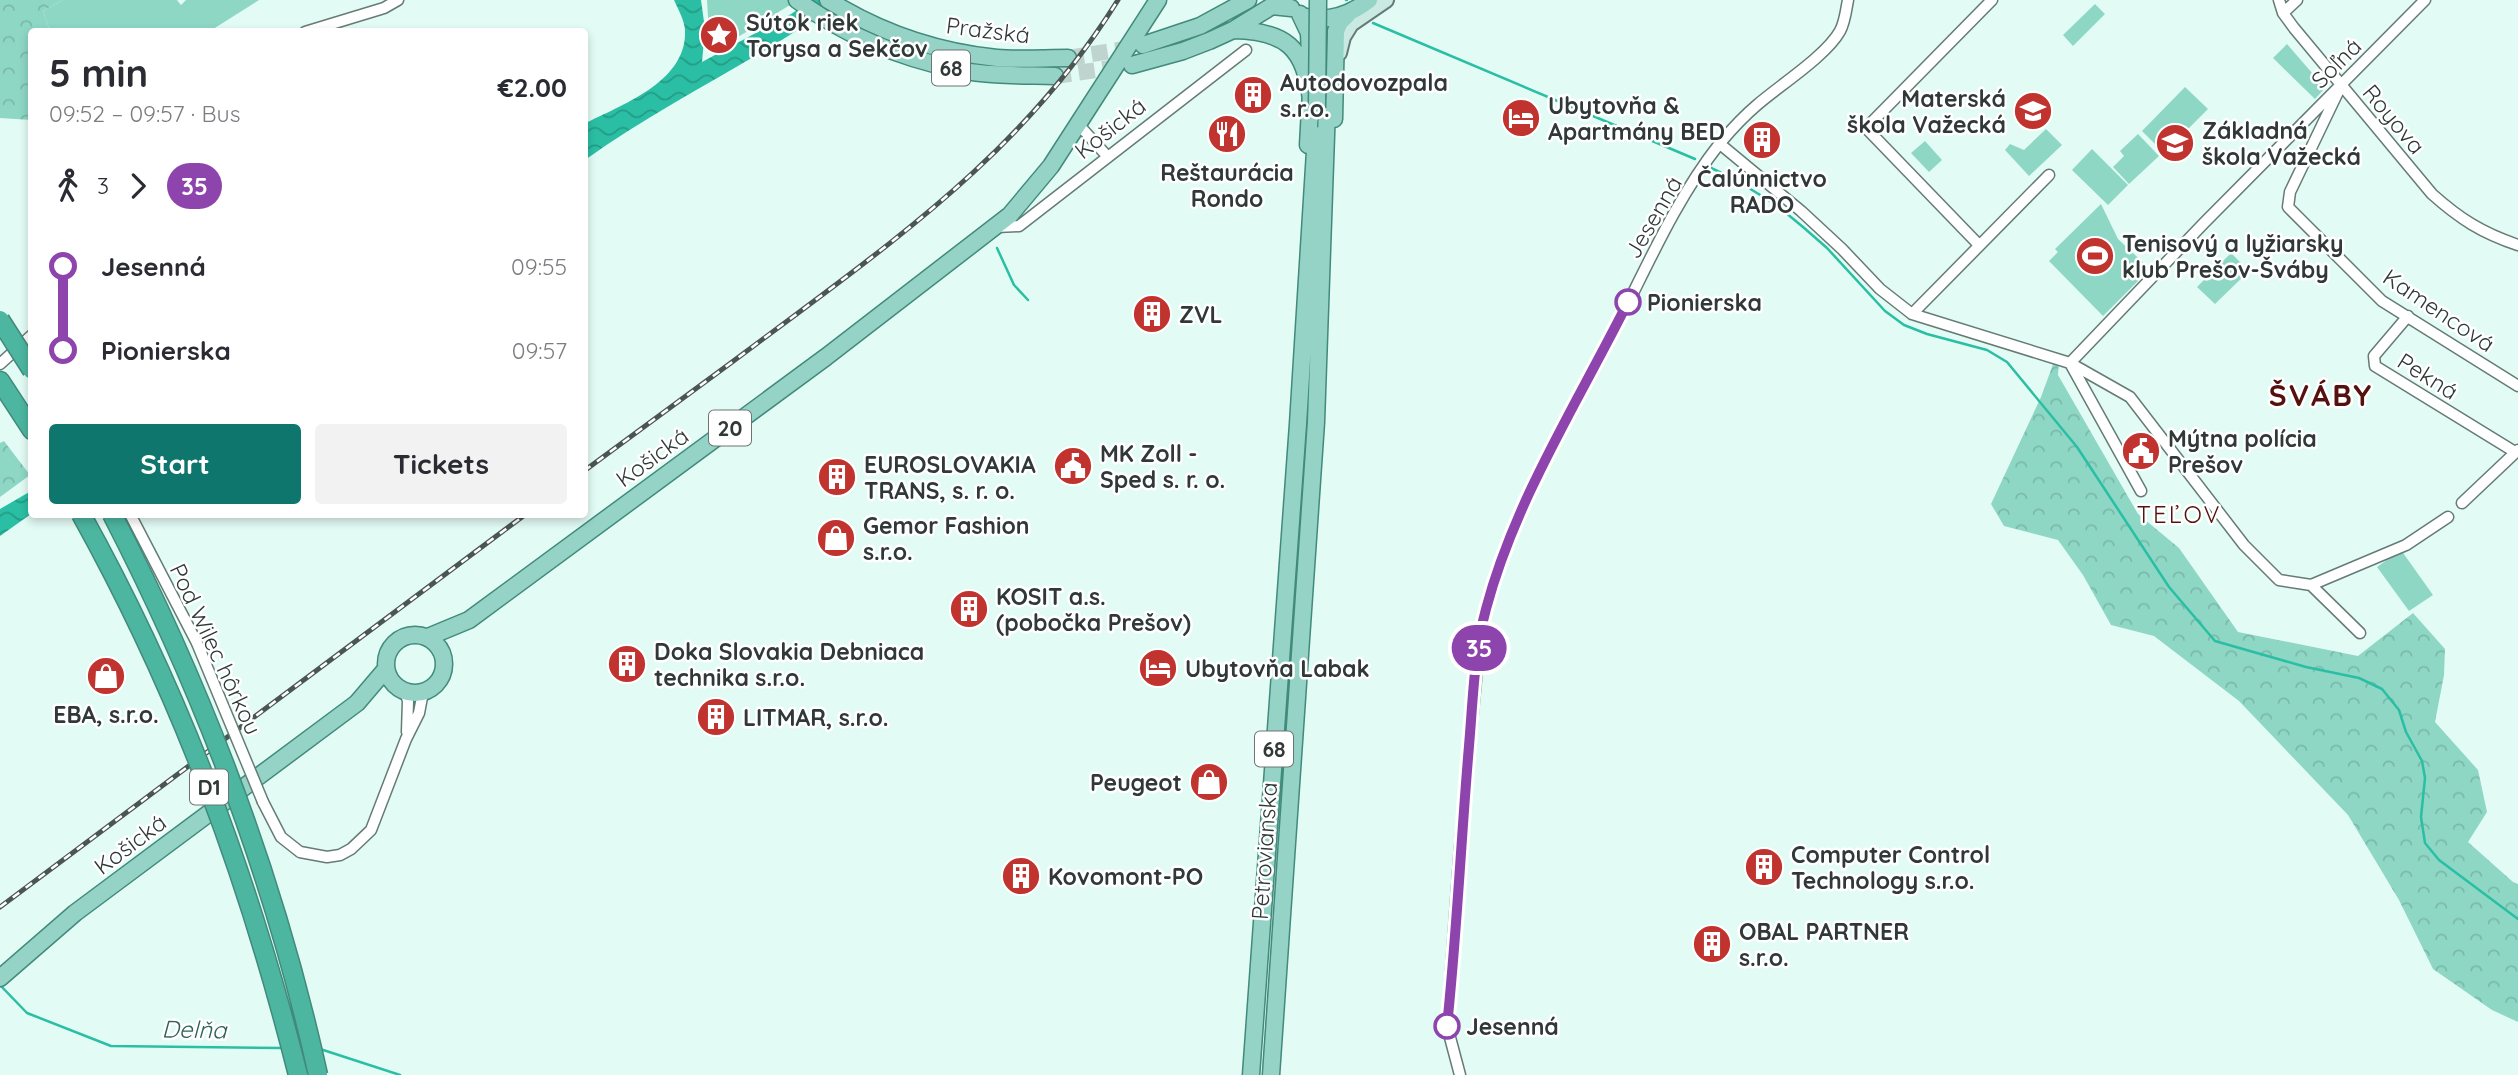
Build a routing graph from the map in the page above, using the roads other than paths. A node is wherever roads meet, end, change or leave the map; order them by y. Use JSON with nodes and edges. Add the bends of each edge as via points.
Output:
{"nodes":[{"id":1,"x":398,"y":0,"type":"edge"},
{"id":2,"x":797,"y":0,"type":"edge"},
{"id":3,"x":828,"y":0,"type":"edge"},
{"id":4,"x":1158,"y":0,"type":"edge"},
{"id":5,"x":1248,"y":0,"type":"edge"},
{"id":6,"x":1318,"y":0,"type":"edge"},
{"id":7,"x":1327,"y":0,"type":"edge"},
{"id":8,"x":1369,"y":0,"type":"edge"},
{"id":9,"x":1386,"y":0,"type":"edge"},
{"id":10,"x":1848,"y":0,"type":"edge"},
{"id":11,"x":1993,"y":0,"type":"edge"},
{"id":12,"x":2279,"y":0,"type":"edge"},
{"id":13,"x":2297,"y":0,"type":"edge"},
{"id":14,"x":2425,"y":0,"type":"edge"},
{"id":15,"x":1291,"y":7,"type":"edge"},
{"id":16,"x":1348,"y":13,"type":"junction"},
{"id":17,"x":2283,"y":13,"type":"junction"},
{"id":18,"x":318,"y":28,"type":"edge"},
{"id":19,"x":1233,"y":30,"type":"junction"},
{"id":20,"x":1143,"y":46,"type":"tunnel mouth"},
{"id":21,"x":1245,"y":50,"type":"dead end"},
{"id":22,"x":1068,"y":58,"type":"tunnel mouth"},
{"id":23,"x":1132,"y":65,"type":"tunnel mouth"},
{"id":24,"x":1336,"y":65,"type":"junction"},
{"id":25,"x":1055,"y":76,"type":"tunnel mouth"},
{"id":26,"x":2342,"y":85,"type":"junction"},
{"id":27,"x":1318,"y":105,"type":"junction"},
{"id":28,"x":2305,"y":121,"type":"junction"},
{"id":29,"x":1078,"y":124,"type":"junction"},
{"id":30,"x":2319,"y":136,"type":"junction"},
{"id":31,"x":1720,"y":144,"type":"junction"},
{"id":32,"x":1108,"y":157,"type":"junction"},
{"id":33,"x":2049,"y":175,"type":"dead end"},
{"id":34,"x":996,"y":227,"type":"junction"},
{"id":35,"x":1979,"y":245,"type":"junction"},
{"id":36,"x":2518,"y":245,"type":"edge"},
{"id":37,"x":1912,"y":314,"type":"junction"},
{"id":38,"x":2408,"y":316,"type":"junction"},
{"id":39,"x":0,"y":320,"type":"edge"},
{"id":40,"x":28,"y":338,"type":"edge"},
{"id":41,"x":2070,"y":363,"type":"junction"},
{"id":42,"x":0,"y":364,"type":"edge"},
{"id":43,"x":28,"y":364,"type":"edge"},
{"id":44,"x":0,"y":381,"type":"edge"},
{"id":45,"x":2518,"y":386,"type":"edge"},
{"id":46,"x":1316,"y":422,"type":"junction"},
{"id":47,"x":28,"y":424,"type":"edge"},
{"id":48,"x":2516,"y":451,"type":"edge"},
{"id":49,"x":2141,"y":491,"type":"dead end"},
{"id":50,"x":2462,"y":503,"type":"dead end"},
{"id":51,"x":2448,"y":517,"type":"dead end"},
{"id":52,"x":83,"y":518,"type":"edge"},
{"id":53,"x":115,"y":518,"type":"edge"},
{"id":54,"x":132,"y":518,"type":"edge"},
{"id":55,"x":2311,"y":585,"type":"junction"},
{"id":56,"x":469,"y":620,"type":"junction"},
{"id":57,"x":2360,"y":633,"type":"dead end"},
{"id":58,"x":428,"y":637,"type":"junction"},
{"id":59,"x":443,"y":655,"type":"junction"},
{"id":60,"x":386,"y":669,"type":"junction"},
{"id":61,"x":402,"y":689,"type":"junction"},
{"id":62,"x":423,"y":692,"type":"junction"},
{"id":63,"x":357,"y":703,"type":"junction"},
{"id":64,"x":406,"y":739,"type":"junction"},
{"id":65,"x":0,"y":978,"type":"edge"},
{"id":66,"x":298,"y":1075,"type":"edge"},
{"id":67,"x":318,"y":1075,"type":"edge"},
{"id":68,"x":1251,"y":1075,"type":"edge"},
{"id":69,"x":1270,"y":1075,"type":"edge"},
{"id":70,"x":1460,"y":1075,"type":"edge"}],
"edges":[{"from":1,"to":18,"type":"street"},
{"from":2,"to":25,"type":"main road","name":"Pražská","number":"68","via":[[853,34],[919,60],[999,75]]},
{"from":3,"to":22,"type":"main road","name":"Pražská","number":"68","via":[[868,22],[926,44],[999,58]]},
{"from":4,"to":29,"type":"main road","name":"Košická","number":"20"},
{"from":5,"to":20,"type":"main road","via":[[1200,26]]},
{"from":6,"to":27,"type":"main road","bridge":true},
{"from":7,"to":27,"type":"main road"},
{"from":8,"to":16,"type":"main road"},
{"from":9,"to":24,"type":"street","via":[[1345,31]]},
{"from":10,"to":31,"type":"street","via":[[1840,32],[1754,107]]},
{"from":11,"to":35,"type":"street","via":[[1866,128]]},
{"from":12,"to":17,"type":"street","name":"Royova"},
{"from":13,"to":17,"type":"street"},
{"from":14,"to":26,"type":"street","name":"Soľná"},
{"from":15,"to":16,"type":"main road","via":[[1310,18]]},
{"from":15,"to":19,"type":"main road","via":[[1272,6]]},
{"from":15,"to":27,"type":"main road","via":[[1310,40]]},
{"from":16,"to":24,"type":"main road","number":"68","via":[[1336,31]]},
{"from":17,"to":26,"type":"street","name":"Royova"},
{"from":19,"to":23,"type":"main road"},
{"from":19,"to":27,"type":"main road","via":[[1277,36],[1290,46],[1304,66]]},
{"from":21,"to":32,"type":"street","name":"Košická"},
{"from":24,"to":46,"type":"main road","number":"68","via":[[1326,337]]},
{"from":26,"to":28,"type":"street","name":"Soľná"},
{"from":26,"to":30,"type":"street","name":"Kamencová"},
{"from":26,"to":36,"type":"street","name":"Royova","via":[[2432,194],[2472,226]]},
{"from":27,"to":46,"type":"main road"},
{"from":27,"to":68,"type":"main road","name":"Petrovianska","number":"68"},
{"from":28,"to":30,"type":"street"},
{"from":28,"to":41,"type":"street","name":"Soľná"},
{"from":29,"to":32,"type":"street"},
{"from":29,"to":34,"type":"main road","name":"Košická","number":"20","via":[[1032,191]]},
{"from":30,"to":38,"type":"street","name":"Kamencová","via":[[2288,206],[2382,301]]},
{"from":31,"to":37,"type":"street","via":[[1801,211]]},
{"from":31,"to":70,"type":"street","name":"Jesenná","via":[[1647,265],[1536,477],[1485,613],[1461,830],[1447,1026]]},
{"from":32,"to":34,"type":"street","name":"Košická","via":[[1019,226]]},
{"from":33,"to":35,"type":"street"},
{"from":34,"to":56,"type":"main road","name":"Košická","number":"20"},
{"from":35,"to":37,"type":"street"},
{"from":37,"to":41,"type":"street"},
{"from":38,"to":45,"type":"street","name":"Kamencová"},
{"from":38,"to":48,"type":"street","name":"Pekná","via":[[2374,356],[2375,366]]},
{"from":39,"to":43,"type":"highway","bridge":true},
{"from":40,"to":42,"type":"street"},
{"from":41,"to":49,"type":"street"},
{"from":41,"to":55,"type":"street","via":[[2130,397],[2244,545],[2279,580]]},
{"from":44,"to":47,"type":"highway"},
{"from":46,"to":69,"type":"main road","name":"Petrovianska","number":"68"},
{"from":48,"to":50,"type":"street","name":"Pekná"},
{"from":51,"to":55,"type":"street","via":[[2406,545]]},
{"from":52,"to":66,"type":"highway","number":"D1","bridge":true,"via":[[127,599],[205,775],[260,932]]},
{"from":53,"to":67,"type":"highway","number":"D1","bridge":true,"via":[[178,650],[223,761],[277,918]]},
{"from":54,"to":64,"type":"street","name":"Pod Wilec hôrkou","bridge":true,"via":[[197,643],[274,826],[290,845],[313,856],[340,855],[359,843],[371,830]]},
{"from":55,"to":57,"type":"street"},
{"from":56,"to":58,"type":"main road","name":"Košická","number":"20"},
{"from":56,"to":59,"type":"main road","name":"Košická","number":"20"},
{"from":58,"to":59,"type":"main road"},
{"from":58,"to":60,"type":"main road","name":"Košická","number":"20","via":[[410,635],[394,644]]},
{"from":59,"to":62,"type":"main road","name":"Košická","number":"20","via":[[439,680]]},
{"from":60,"to":61,"type":"main road"},
{"from":60,"to":63,"type":"main road","name":"Košická","number":"20"},
{"from":61,"to":62,"type":"main road","name":"Košická","number":"20"},
{"from":61,"to":63,"type":"main road","name":"Košická","number":"20"},
{"from":61,"to":64,"type":"street","via":[[408,712]]},
{"from":62,"to":64,"type":"street","name":"Pod Wilec hôrkou"},
{"from":63,"to":65,"type":"main road","name":"Košická","number":"20","via":[[86,905]]}]}
